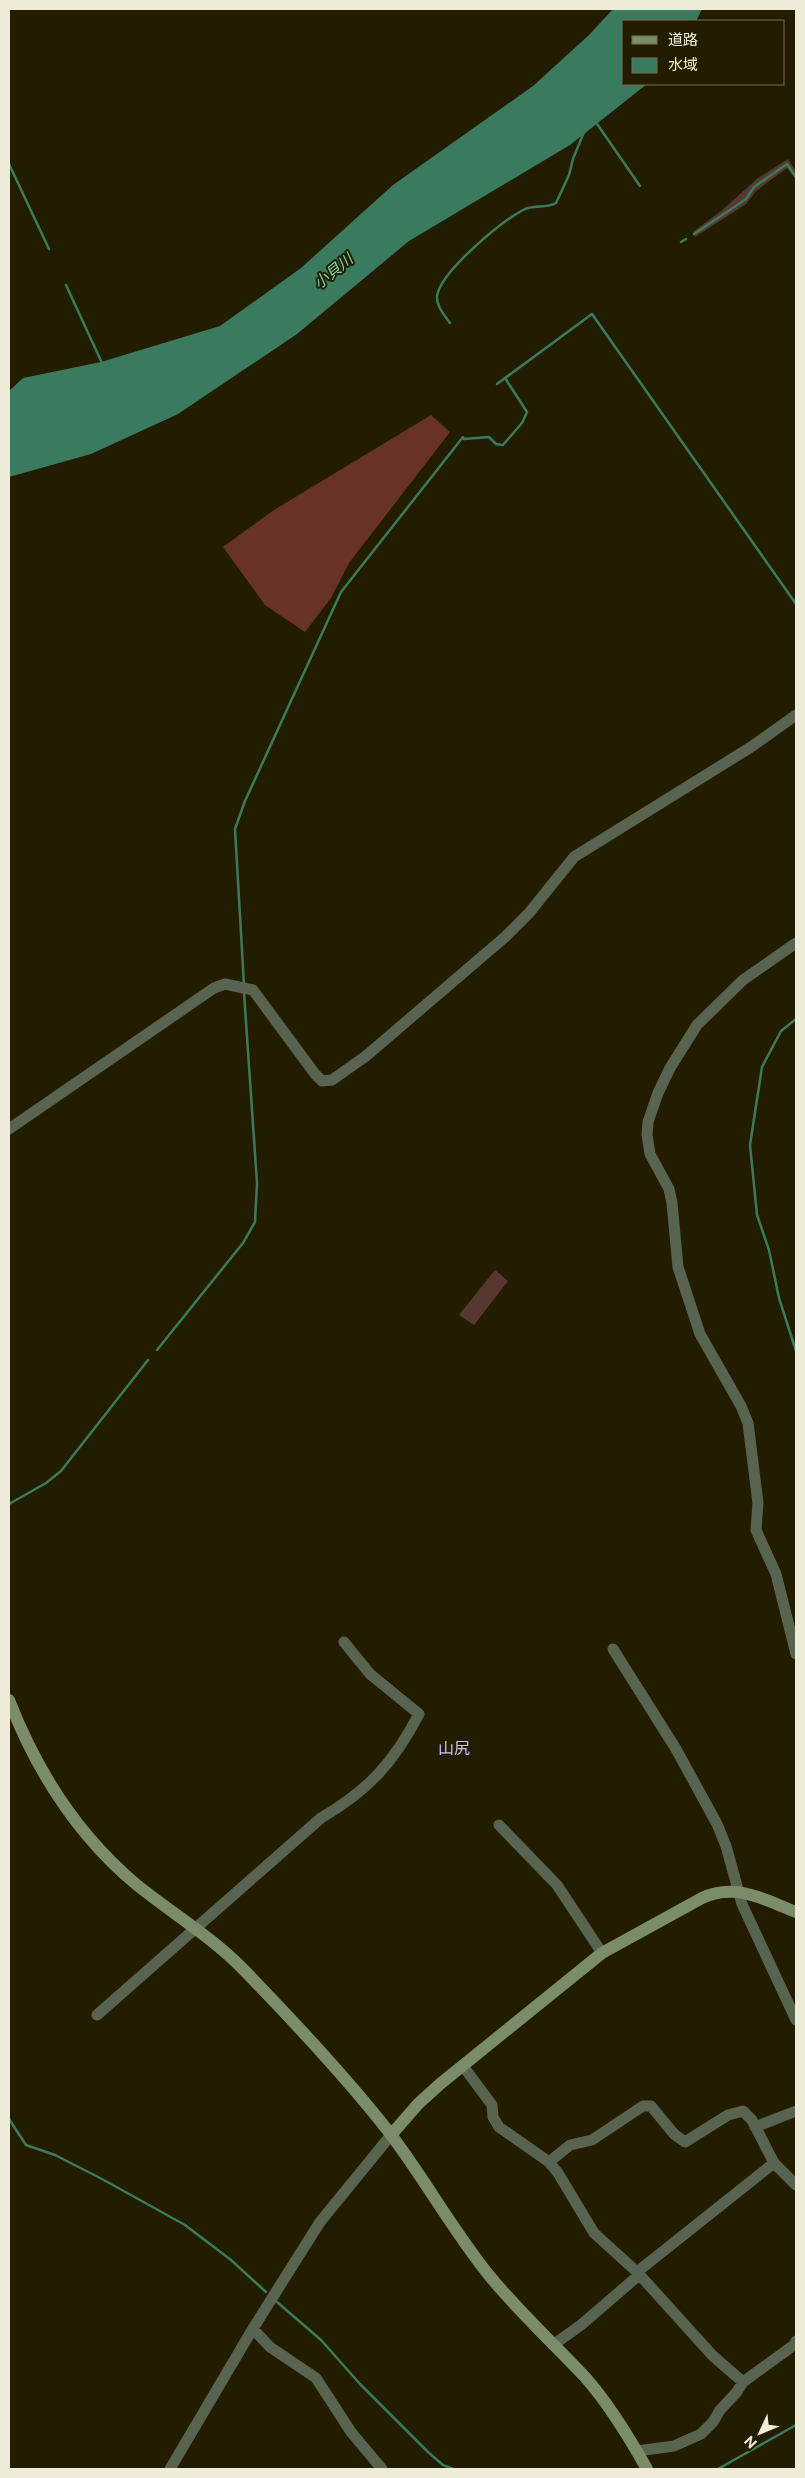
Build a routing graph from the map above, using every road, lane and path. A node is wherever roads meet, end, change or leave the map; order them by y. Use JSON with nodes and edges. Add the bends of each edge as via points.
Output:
{"nodes":[{"id":1,"x":796,"y":715,"type":"edge"},
{"id":2,"x":796,"y":943,"type":"edge"},
{"id":3,"x":9,"y":1129,"type":"edge"},
{"id":4,"x":344,"y":1642,"type":"dead end"},
{"id":5,"x":613,"y":1649,"type":"dead end"},
{"id":6,"x":796,"y":1654,"type":"edge"},
{"id":7,"x":9,"y":1700,"type":"edge"},
{"id":8,"x":499,"y":1825,"type":"dead end"},
{"id":9,"x":738,"y":1891,"type":"junction"},
{"id":10,"x":796,"y":1912,"type":"edge"},
{"id":11,"x":195,"y":1927,"type":"junction"},
{"id":12,"x":602,"y":1953,"type":"junction"},
{"id":13,"x":796,"y":1988,"type":"edge"},
{"id":14,"x":785,"y":1993,"type":"junction"},
{"id":15,"x":97,"y":2015,"type":"dead end"},
{"id":16,"x":796,"y":2020,"type":"edge"},
{"id":17,"x":463,"y":2066,"type":"junction"},
{"id":18,"x":796,"y":2112,"type":"edge"},
{"id":19,"x":754,"y":2126,"type":"junction"},
{"id":20,"x":391,"y":2134,"type":"junction"},
{"id":21,"x":549,"y":2162,"type":"junction"},
{"id":22,"x":774,"y":2163,"type":"junction"},
{"id":23,"x":796,"y":2186,"type":"edge"},
{"id":24,"x":638,"y":2274,"type":"junction"},
{"id":25,"x":253,"y":2328,"type":"junction"},
{"id":26,"x":796,"y":2344,"type":"edge"},
{"id":27,"x":553,"y":2345,"type":"junction"},
{"id":28,"x":743,"y":2382,"type":"junction"},
{"id":29,"x":637,"y":2451,"type":"junction"},
{"id":30,"x":170,"y":2469,"type":"edge"},
{"id":31,"x":382,"y":2469,"type":"edge"},
{"id":32,"x":647,"y":2469,"type":"edge"}],
"edges":[{"from":1,"to":3,"type":"street","via":[[751,747],[574,857],[517,926],[371,1051],[332,1080],[322,1081],[315,1074],[253,990],[226,984],[214,988]]},
{"from":2,"to":6,"type":"street","via":[[743,980],[697,1025],[658,1093],[647,1135],[650,1154],[672,1203],[678,1266],[700,1334],[748,1423],[758,1503],[756,1530],[776,1574]]},
{"from":4,"to":11,"type":"street","via":[[370,1674],[420,1714],[402,1746],[376,1778],[349,1802],[321,1818]]},
{"from":5,"to":9,"type":"street","via":[[676,1749],[717,1824]]},
{"from":7,"to":11,"type":"street","via":[[20,1730],[41,1769],[80,1830],[138,1885]]},
{"from":8,"to":12,"type":"street","via":[[557,1885]]},
{"from":9,"to":10,"type":"street"},
{"from":9,"to":12,"type":"street","via":[[724,1890],[711,1894]]},
{"from":9,"to":14,"type":"street"},
{"from":11,"to":15,"type":"street"},
{"from":11,"to":20,"type":"street","via":[[243,1969]]},
{"from":12,"to":17,"type":"street"},
{"from":13,"to":14,"type":"street"},
{"from":14,"to":16,"type":"street"},
{"from":17,"to":20,"type":"street","via":[[418,2104]]},
{"from":17,"to":21,"type":"street","via":[[492,2105],[493,2117],[499,2127]]},
{"from":18,"to":19,"type":"street"},
{"from":19,"to":21,"type":"street","via":[[743,2111],[734,2112],[685,2142],[647,2104],[592,2140],[570,2145]]},
{"from":19,"to":22,"type":"street"},
{"from":20,"to":25,"type":"street","via":[[320,2222]]},
{"from":20,"to":27,"type":"street","via":[[486,2272]]},
{"from":21,"to":24,"type":"street","via":[[594,2233]]},
{"from":22,"to":23,"type":"street"},
{"from":22,"to":24,"type":"street"},
{"from":24,"to":27,"type":"street"},
{"from":24,"to":28,"type":"street","via":[[713,2356]]},
{"from":25,"to":30,"type":"street"},
{"from":25,"to":31,"type":"street","via":[[270,2347],[316,2378],[351,2432]]},
{"from":26,"to":28,"type":"street"},
{"from":27,"to":29,"type":"street","via":[[605,2403]]},
{"from":28,"to":29,"type":"street","via":[[701,2434],[674,2446]]},
{"from":29,"to":32,"type":"street"}]}
